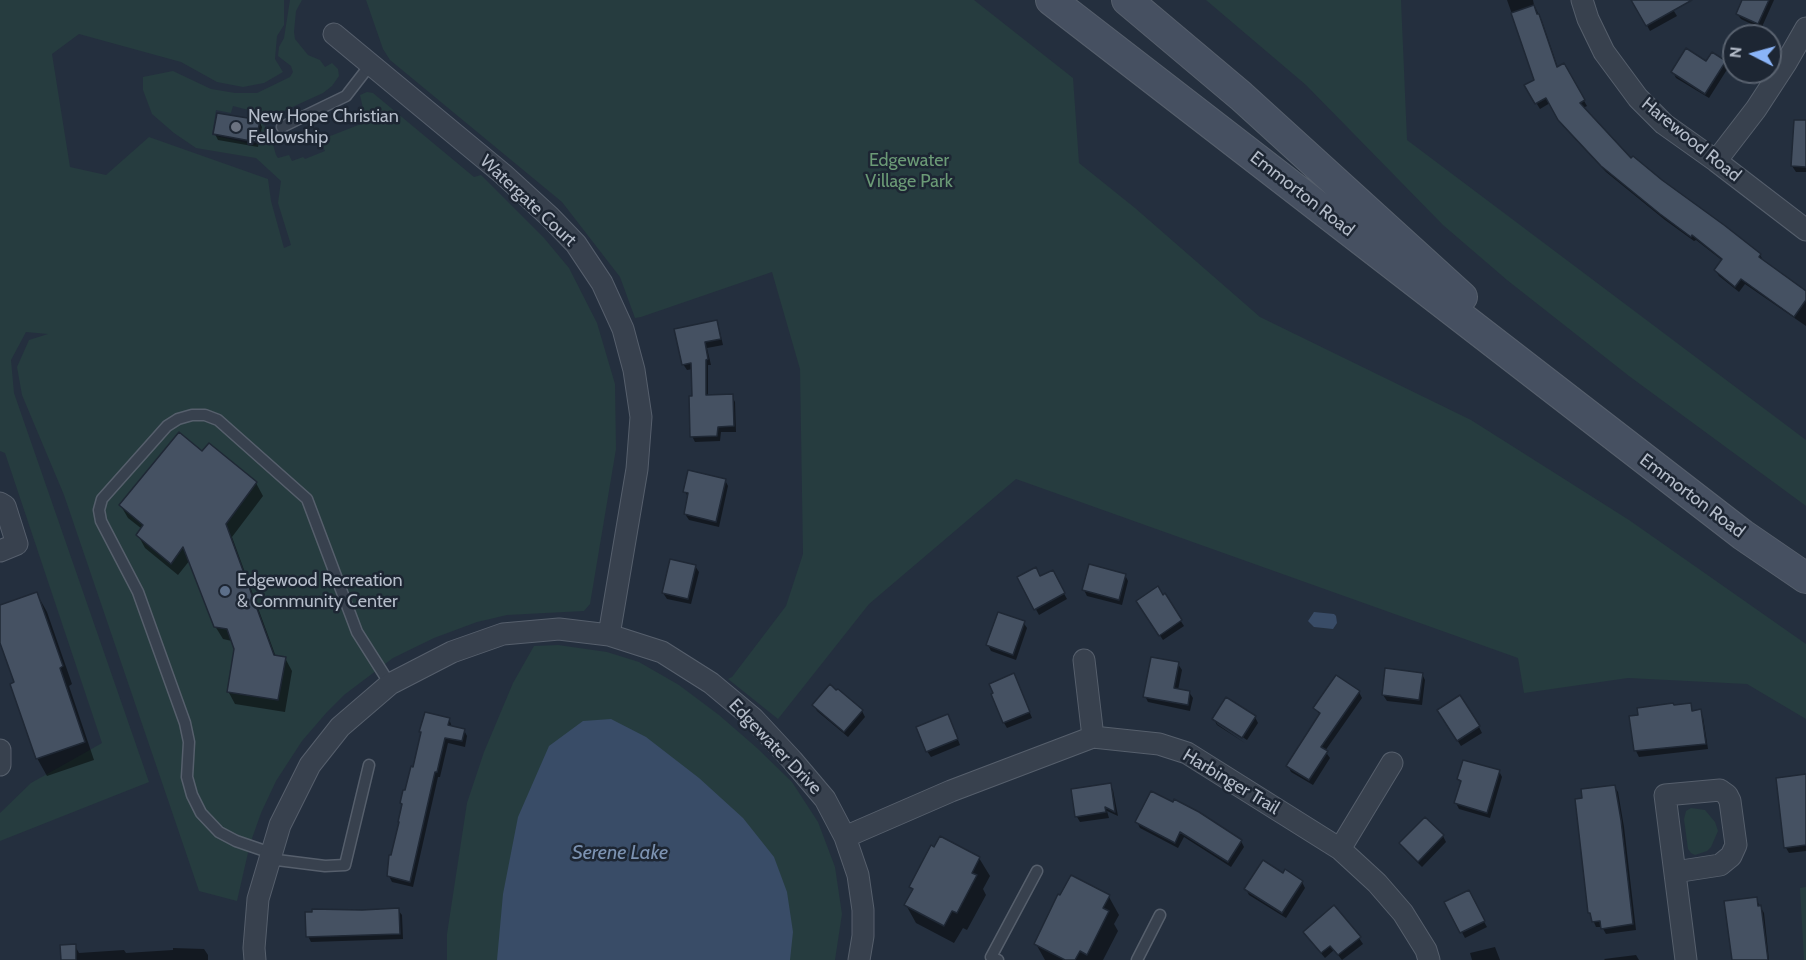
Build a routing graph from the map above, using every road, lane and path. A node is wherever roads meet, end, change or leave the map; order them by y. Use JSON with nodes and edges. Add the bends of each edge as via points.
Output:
{"nodes":[{"id":1,"x":1051,"y":0,"type":"edge"},
{"id":2,"x":1127,"y":0,"type":"edge"},
{"id":3,"x":1582,"y":0,"type":"edge"},
{"id":4,"x":1806,"y":28,"type":"edge"},
{"id":5,"x":334,"y":34,"type":"dead end"},
{"id":6,"x":370,"y":65,"type":"junction"},
{"id":7,"x":282,"y":127,"type":"dead end"},
{"id":8,"x":1716,"y":161,"type":"junction"},
{"id":9,"x":1806,"y":230,"type":"edge"},
{"id":10,"x":1552,"y":389,"type":"junction"},
{"id":11,"x":0,"y":503,"type":"edge"},
{"id":12,"x":0,"y":551,"type":"edge"},
{"id":13,"x":1806,"y":578,"type":"edge"},
{"id":14,"x":609,"y":634,"type":"junction"},
{"id":15,"x":1084,"y":660,"type":"dead end"},
{"id":16,"x":390,"y":684,"type":"junction"},
{"id":17,"x":1093,"y":737,"type":"junction"},
{"id":18,"x":0,"y":750,"type":"edge"},
{"id":19,"x":1392,"y":763,"type":"dead end"},
{"id":20,"x":0,"y":765,"type":"edge"},
{"id":21,"x":369,"y":765,"type":"dead end"},
{"id":22,"x":845,"y":837,"type":"junction"},
{"id":23,"x":1340,"y":849,"type":"junction"},
{"id":24,"x":270,"y":856,"type":"junction"},
{"id":25,"x":1037,"y":871,"type":"dead end"},
{"id":26,"x":1675,"y":873,"type":"junction"},
{"id":27,"x":1160,"y":915,"type":"dead end"},
{"id":28,"x":255,"y":960,"type":"edge"},
{"id":29,"x":859,"y":960,"type":"edge"},
{"id":30,"x":998,"y":960,"type":"edge"},
{"id":31,"x":1137,"y":960,"type":"edge"},
{"id":32,"x":1429,"y":960,"type":"edge"},
{"id":33,"x":1686,"y":960,"type":"edge"}],
"edges":[{"from":1,"to":10,"type":"main road","name":"Emmorton Road"},
{"from":2,"to":10,"type":"main road","name":"Emmorton Road","via":[[1241,96],[1405,244],[1490,323]]},
{"from":3,"to":8,"type":"street","name":"Harewood Road","via":[[1604,51],[1638,98],[1664,124]]},
{"from":4,"to":8,"type":"street","via":[[1756,109]]},
{"from":5,"to":6,"type":"street","name":"Watergate Court"},
{"from":6,"to":7,"type":"lane","via":[[346,96]]},
{"from":6,"to":14,"type":"street","name":"Watergate Court","via":[[503,174],[576,244],[602,283],[623,328],[641,417],[637,469]]},
{"from":8,"to":9,"type":"street","name":"Harewood Road"},
{"from":10,"to":13,"type":"main road","name":"Emmorton Road","via":[[1743,535]]},
{"from":11,"to":12,"type":"street","via":[[5,506],[17,544]]},
{"from":14,"to":16,"type":"street","name":"Edgewater Drive","via":[[559,629],[503,634],[452,652]]},
{"from":14,"to":22,"type":"street","name":"Edgewater Drive","via":[[662,652],[711,683],[753,718],[825,799]]},
{"from":15,"to":17,"type":"street"},
{"from":16,"to":24,"type":"street","name":"Edgewater Drive","via":[[340,727],[310,765],[280,825]]},
{"from":16,"to":24,"type":"lane","via":[[357,632],[307,499],[218,420],[192,415],[167,426],[102,499],[101,521],[138,592],[185,723],[189,742],[187,777],[192,795],[201,813],[219,832]]},
{"from":17,"to":22,"type":"street","name":"Harbinger Trail","via":[[951,791]]},
{"from":17,"to":23,"type":"street","name":"Harbinger Trail","via":[[1159,744],[1187,753]]},
{"from":18,"to":20,"type":"street"},
{"from":19,"to":23,"type":"street"},
{"from":21,"to":24,"type":"lane","via":[[345,865],[325,866]]},
{"from":22,"to":29,"type":"street","name":"Edgewater Drive","via":[[858,875],[863,910]]},
{"from":23,"to":32,"type":"street","name":"Harbinger Trail","via":[[1402,913]]},
{"from":24,"to":28,"type":"street","name":"Edgewater Drive","via":[[258,899]]},
{"from":25,"to":30,"type":"lane","via":[[991,957]]},
{"from":26,"to":26,"type":"street","via":[[1665,795],[1720,790],[1730,801],[1736,845],[1731,856],[1720,865]]},
{"from":26,"to":33,"type":"street"},
{"from":27,"to":31,"type":"lane"}]}
